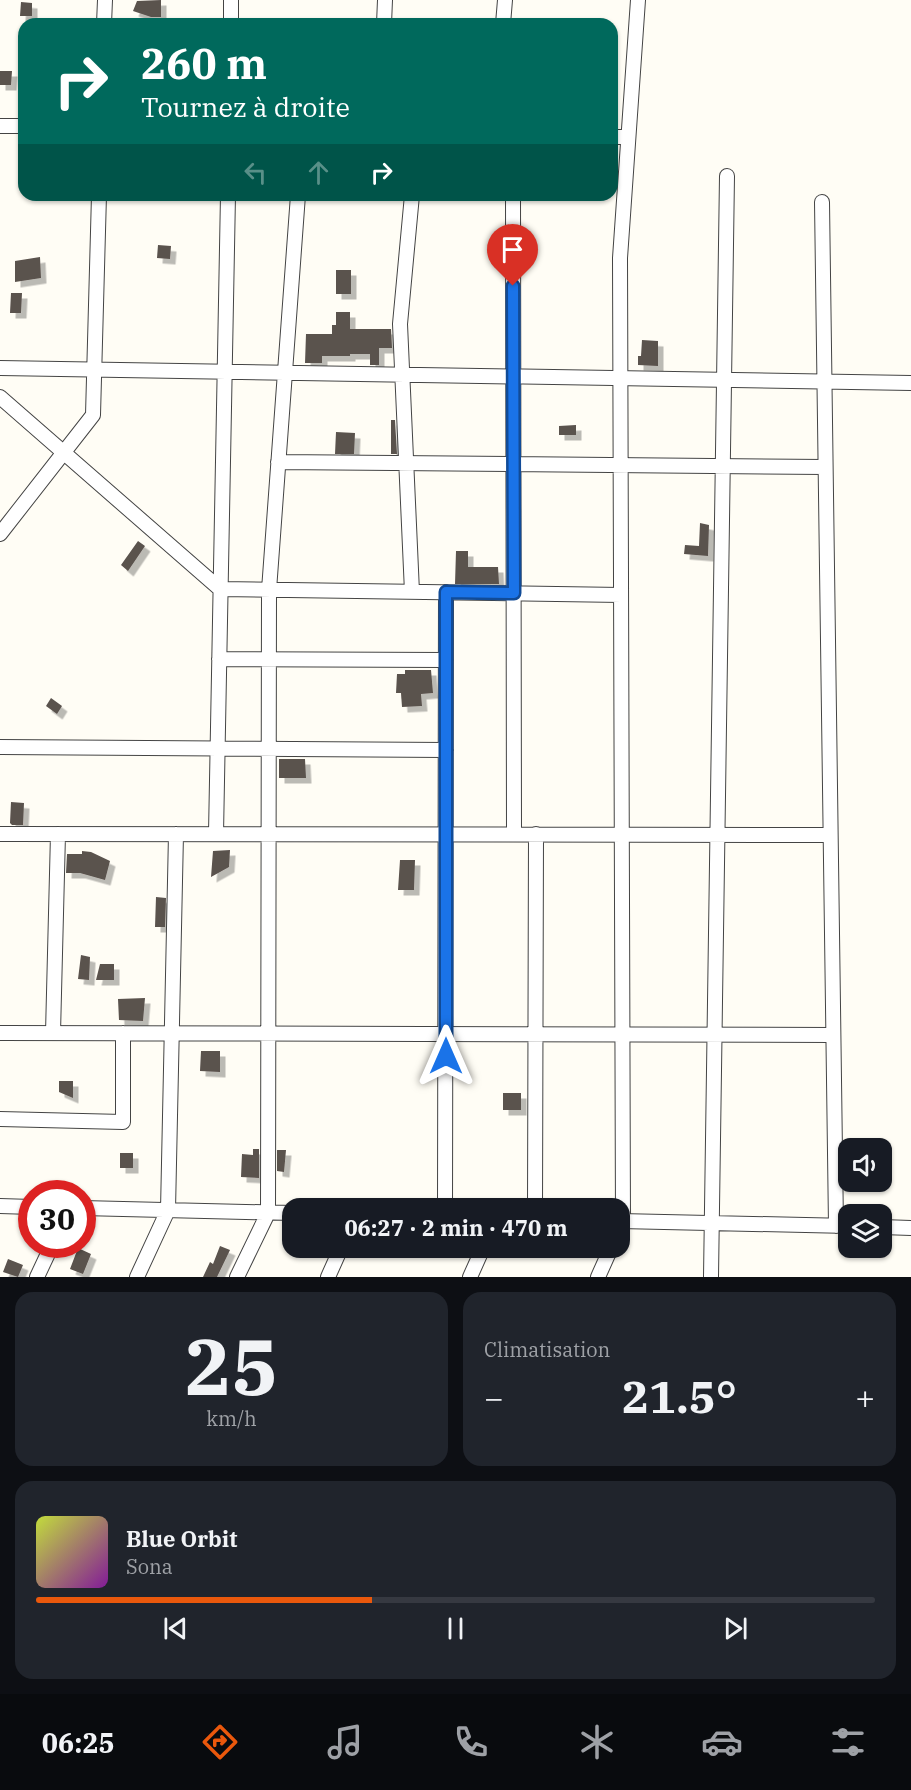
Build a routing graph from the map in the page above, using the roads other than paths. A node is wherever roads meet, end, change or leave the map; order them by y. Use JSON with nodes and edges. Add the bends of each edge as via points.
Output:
{"nodes":[{"id":1,"x":105,"y":0,"type":"edge"},
{"id":2,"x":231,"y":0,"type":"edge"},
{"id":3,"x":385,"y":0,"type":"edge"},
{"id":4,"x":505,"y":0,"type":"edge"},
{"id":5,"x":638,"y":0,"type":"edge"},
{"id":6,"x":104,"y":18,"type":"edge"},
{"id":7,"x":231,"y":18,"type":"edge"},
{"id":8,"x":384,"y":18,"type":"edge"},
{"id":9,"x":504,"y":18,"type":"edge"},
{"id":10,"x":0,"y":126,"type":"edge"},
{"id":11,"x":18,"y":126,"type":"edge"},
{"id":12,"x":618,"y":137,"type":"edge"},
{"id":13,"x":628,"y":137,"type":"junction"},
{"id":14,"x":727,"y":176,"type":"dead end"},
{"id":15,"x":99,"y":201,"type":"edge"},
{"id":16,"x":228,"y":201,"type":"edge"},
{"id":17,"x":298,"y":201,"type":"edge"},
{"id":18,"x":411,"y":201,"type":"edge"},
{"id":19,"x":513,"y":201,"type":"edge"},
{"id":20,"x":822,"y":202,"type":"dead end"},
{"id":21,"x":0,"y":368,"type":"edge"},
{"id":22,"x":95,"y":370,"type":"junction"},
{"id":23,"x":224,"y":372,"type":"junction"},
{"id":24,"x":285,"y":373,"type":"junction"},
{"id":25,"x":403,"y":375,"type":"junction"},
{"id":26,"x":513,"y":377,"type":"junction"},
{"id":27,"x":620,"y":378,"type":"junction"},
{"id":28,"x":724,"y":380,"type":"junction"},
{"id":29,"x":824,"y":382,"type":"junction"},
{"id":30,"x":911,"y":383,"type":"edge"},
{"id":31,"x":0,"y":397,"type":"edge"},
{"id":32,"x":64,"y":453,"type":"junction"},
{"id":33,"x":278,"y":462,"type":"junction"},
{"id":34,"x":406,"y":463,"type":"junction"},
{"id":35,"x":513,"y":464,"type":"junction"},
{"id":36,"x":620,"y":465,"type":"junction"},
{"id":37,"x":723,"y":466,"type":"junction"},
{"id":38,"x":825,"y":467,"type":"junction"},
{"id":39,"x":0,"y":534,"type":"edge"},
{"id":40,"x":220,"y":589,"type":"junction"},
{"id":41,"x":269,"y":590,"type":"junction"},
{"id":42,"x":412,"y":592,"type":"junction"},
{"id":43,"x":446,"y":592,"type":"junction"},
{"id":44,"x":514,"y":593,"type":"junction"},
{"id":45,"x":621,"y":595,"type":"junction"},
{"id":46,"x":219,"y":659,"type":"junction"},
{"id":47,"x":269,"y":659,"type":"junction"},
{"id":48,"x":446,"y":660,"type":"junction"},
{"id":49,"x":0,"y":747,"type":"edge"},
{"id":50,"x":217,"y":749,"type":"junction"},
{"id":51,"x":269,"y":749,"type":"junction"},
{"id":52,"x":446,"y":750,"type":"junction"},
{"id":53,"x":0,"y":834,"type":"edge"},
{"id":54,"x":58,"y":834,"type":"junction"},
{"id":55,"x":176,"y":834,"type":"junction"},
{"id":56,"x":216,"y":834,"type":"junction"},
{"id":57,"x":269,"y":834,"type":"junction"},
{"id":58,"x":446,"y":834,"type":"junction"},
{"id":59,"x":514,"y":834,"type":"junction"},
{"id":60,"x":536,"y":834,"type":"junction"},
{"id":61,"x":622,"y":834,"type":"junction"},
{"id":62,"x":717,"y":835,"type":"junction"},
{"id":63,"x":830,"y":835,"type":"junction"},
{"id":64,"x":0,"y":1033,"type":"edge"},
{"id":65,"x":53,"y":1033,"type":"junction"},
{"id":66,"x":123,"y":1033,"type":"junction"},
{"id":67,"x":172,"y":1033,"type":"junction"},
{"id":68,"x":268,"y":1034,"type":"junction"},
{"id":69,"x":446,"y":1034,"type":"junction"},
{"id":70,"x":535,"y":1034,"type":"junction"},
{"id":71,"x":622,"y":1034,"type":"junction"},
{"id":72,"x":714,"y":1035,"type":"junction"},
{"id":73,"x":833,"y":1035,"type":"junction"},
{"id":74,"x":0,"y":1119,"type":"edge"},
{"id":75,"x":445,"y":1198,"type":"edge"},
{"id":76,"x":535,"y":1198,"type":"edge"},
{"id":77,"x":621,"y":1198,"type":"edge"},
{"id":78,"x":841,"y":1204,"type":"edge"},
{"id":79,"x":0,"y":1206,"type":"edge"},
{"id":80,"x":18,"y":1207,"type":"edge"},
{"id":81,"x":96,"y":1208,"type":"edge"},
{"id":82,"x":168,"y":1210,"type":"junction"},
{"id":83,"x":268,"y":1213,"type":"junction"},
{"id":84,"x":282,"y":1213,"type":"edge"},
{"id":85,"x":712,"y":1223,"type":"junction"},
{"id":86,"x":630,"y":1224,"type":"edge"},
{"id":87,"x":838,"y":1226,"type":"edge"},
{"id":88,"x":892,"y":1227,"type":"edge"},
{"id":89,"x":911,"y":1228,"type":"edge"},
{"id":90,"x":46,"y":1258,"type":"edge"},
{"id":91,"x":337,"y":1258,"type":"edge"},
{"id":92,"x":479,"y":1258,"type":"edge"},
{"id":93,"x":607,"y":1258,"type":"edge"},
{"id":94,"x":38,"y":1277,"type":"edge"},
{"id":95,"x":137,"y":1277,"type":"edge"},
{"id":96,"x":237,"y":1277,"type":"edge"},
{"id":97,"x":328,"y":1277,"type":"edge"},
{"id":98,"x":470,"y":1277,"type":"edge"},
{"id":99,"x":598,"y":1277,"type":"edge"},
{"id":100,"x":711,"y":1277,"type":"edge"}],
"edges":[{"from":1,"to":6,"type":"street"},
{"from":2,"to":7,"type":"street"},
{"from":3,"to":8,"type":"street"},
{"from":4,"to":9,"type":"street"},
{"from":5,"to":13,"type":"street"},
{"from":10,"to":11,"type":"street"},
{"from":12,"to":13,"type":"street"},
{"from":13,"to":27,"type":"street","via":[[620,258]]},
{"from":14,"to":28,"type":"street"},
{"from":15,"to":22,"type":"street"},
{"from":16,"to":23,"type":"street"},
{"from":17,"to":24,"type":"street"},
{"from":18,"to":25,"type":"street","via":[[400,324]]},
{"from":19,"to":26,"type":"street"},
{"from":20,"to":29,"type":"street"},
{"from":21,"to":22,"type":"street"},
{"from":22,"to":23,"type":"street"},
{"from":22,"to":32,"type":"street","via":[[93,415]]},
{"from":23,"to":24,"type":"street"},
{"from":23,"to":40,"type":"street"},
{"from":24,"to":25,"type":"street"},
{"from":24,"to":33,"type":"street"},
{"from":25,"to":26,"type":"street"},
{"from":25,"to":34,"type":"street"},
{"from":26,"to":27,"type":"street"},
{"from":26,"to":35,"type":"street"},
{"from":27,"to":28,"type":"street"},
{"from":27,"to":36,"type":"street"},
{"from":28,"to":29,"type":"street"},
{"from":28,"to":37,"type":"street"},
{"from":29,"to":30,"type":"street"},
{"from":29,"to":38,"type":"street"},
{"from":31,"to":32,"type":"street"},
{"from":32,"to":39,"type":"street"},
{"from":32,"to":40,"type":"street"},
{"from":33,"to":34,"type":"street"},
{"from":33,"to":41,"type":"street"},
{"from":34,"to":35,"type":"street"},
{"from":34,"to":42,"type":"street"},
{"from":35,"to":36,"type":"street"},
{"from":35,"to":44,"type":"street"},
{"from":36,"to":37,"type":"street"},
{"from":36,"to":45,"type":"street"},
{"from":37,"to":38,"type":"street"},
{"from":37,"to":62,"type":"street"},
{"from":38,"to":63,"type":"street"},
{"from":40,"to":41,"type":"street"},
{"from":40,"to":46,"type":"street"},
{"from":41,"to":42,"type":"street"},
{"from":41,"to":47,"type":"street"},
{"from":42,"to":43,"type":"street"},
{"from":43,"to":44,"type":"street"},
{"from":43,"to":48,"type":"street"},
{"from":44,"to":45,"type":"street"},
{"from":44,"to":59,"type":"street"},
{"from":45,"to":61,"type":"street"},
{"from":46,"to":47,"type":"street"},
{"from":46,"to":50,"type":"street"},
{"from":47,"to":48,"type":"street"},
{"from":47,"to":51,"type":"street"},
{"from":48,"to":52,"type":"street"},
{"from":49,"to":50,"type":"street"},
{"from":50,"to":51,"type":"street"},
{"from":50,"to":56,"type":"street"},
{"from":51,"to":52,"type":"street"},
{"from":51,"to":57,"type":"street"},
{"from":52,"to":58,"type":"street"},
{"from":53,"to":54,"type":"street"},
{"from":54,"to":55,"type":"street"},
{"from":54,"to":65,"type":"street"},
{"from":55,"to":56,"type":"street"},
{"from":55,"to":67,"type":"street"},
{"from":56,"to":57,"type":"street"},
{"from":57,"to":58,"type":"street"},
{"from":57,"to":68,"type":"street"},
{"from":58,"to":59,"type":"street"},
{"from":58,"to":69,"type":"street"},
{"from":59,"to":60,"type":"street"},
{"from":60,"to":61,"type":"street"},
{"from":60,"to":70,"type":"street"},
{"from":61,"to":62,"type":"street"},
{"from":61,"to":71,"type":"street"},
{"from":62,"to":63,"type":"street"},
{"from":62,"to":72,"type":"street"},
{"from":63,"to":73,"type":"street"},
{"from":64,"to":65,"type":"street"},
{"from":65,"to":66,"type":"street"},
{"from":66,"to":67,"type":"street"},
{"from":66,"to":74,"type":"street","via":[[123,1122]]},
{"from":67,"to":68,"type":"street"},
{"from":67,"to":82,"type":"street"},
{"from":68,"to":69,"type":"street"},
{"from":68,"to":83,"type":"street"},
{"from":69,"to":70,"type":"street"},
{"from":69,"to":75,"type":"street"},
{"from":70,"to":71,"type":"street"},
{"from":70,"to":76,"type":"street"},
{"from":71,"to":72,"type":"street"},
{"from":71,"to":77,"type":"street"},
{"from":72,"to":73,"type":"street"},
{"from":72,"to":85,"type":"street"},
{"from":73,"to":78,"type":"street"},
{"from":79,"to":80,"type":"street"},
{"from":81,"to":82,"type":"street"},
{"from":82,"to":83,"type":"street"},
{"from":82,"to":95,"type":"street"},
{"from":83,"to":84,"type":"street"},
{"from":83,"to":96,"type":"street"},
{"from":85,"to":86,"type":"street"},
{"from":85,"to":87,"type":"street"},
{"from":85,"to":100,"type":"street"},
{"from":88,"to":89,"type":"street"},
{"from":90,"to":94,"type":"street"},
{"from":91,"to":97,"type":"street"},
{"from":92,"to":98,"type":"street"},
{"from":93,"to":99,"type":"street"}]}
